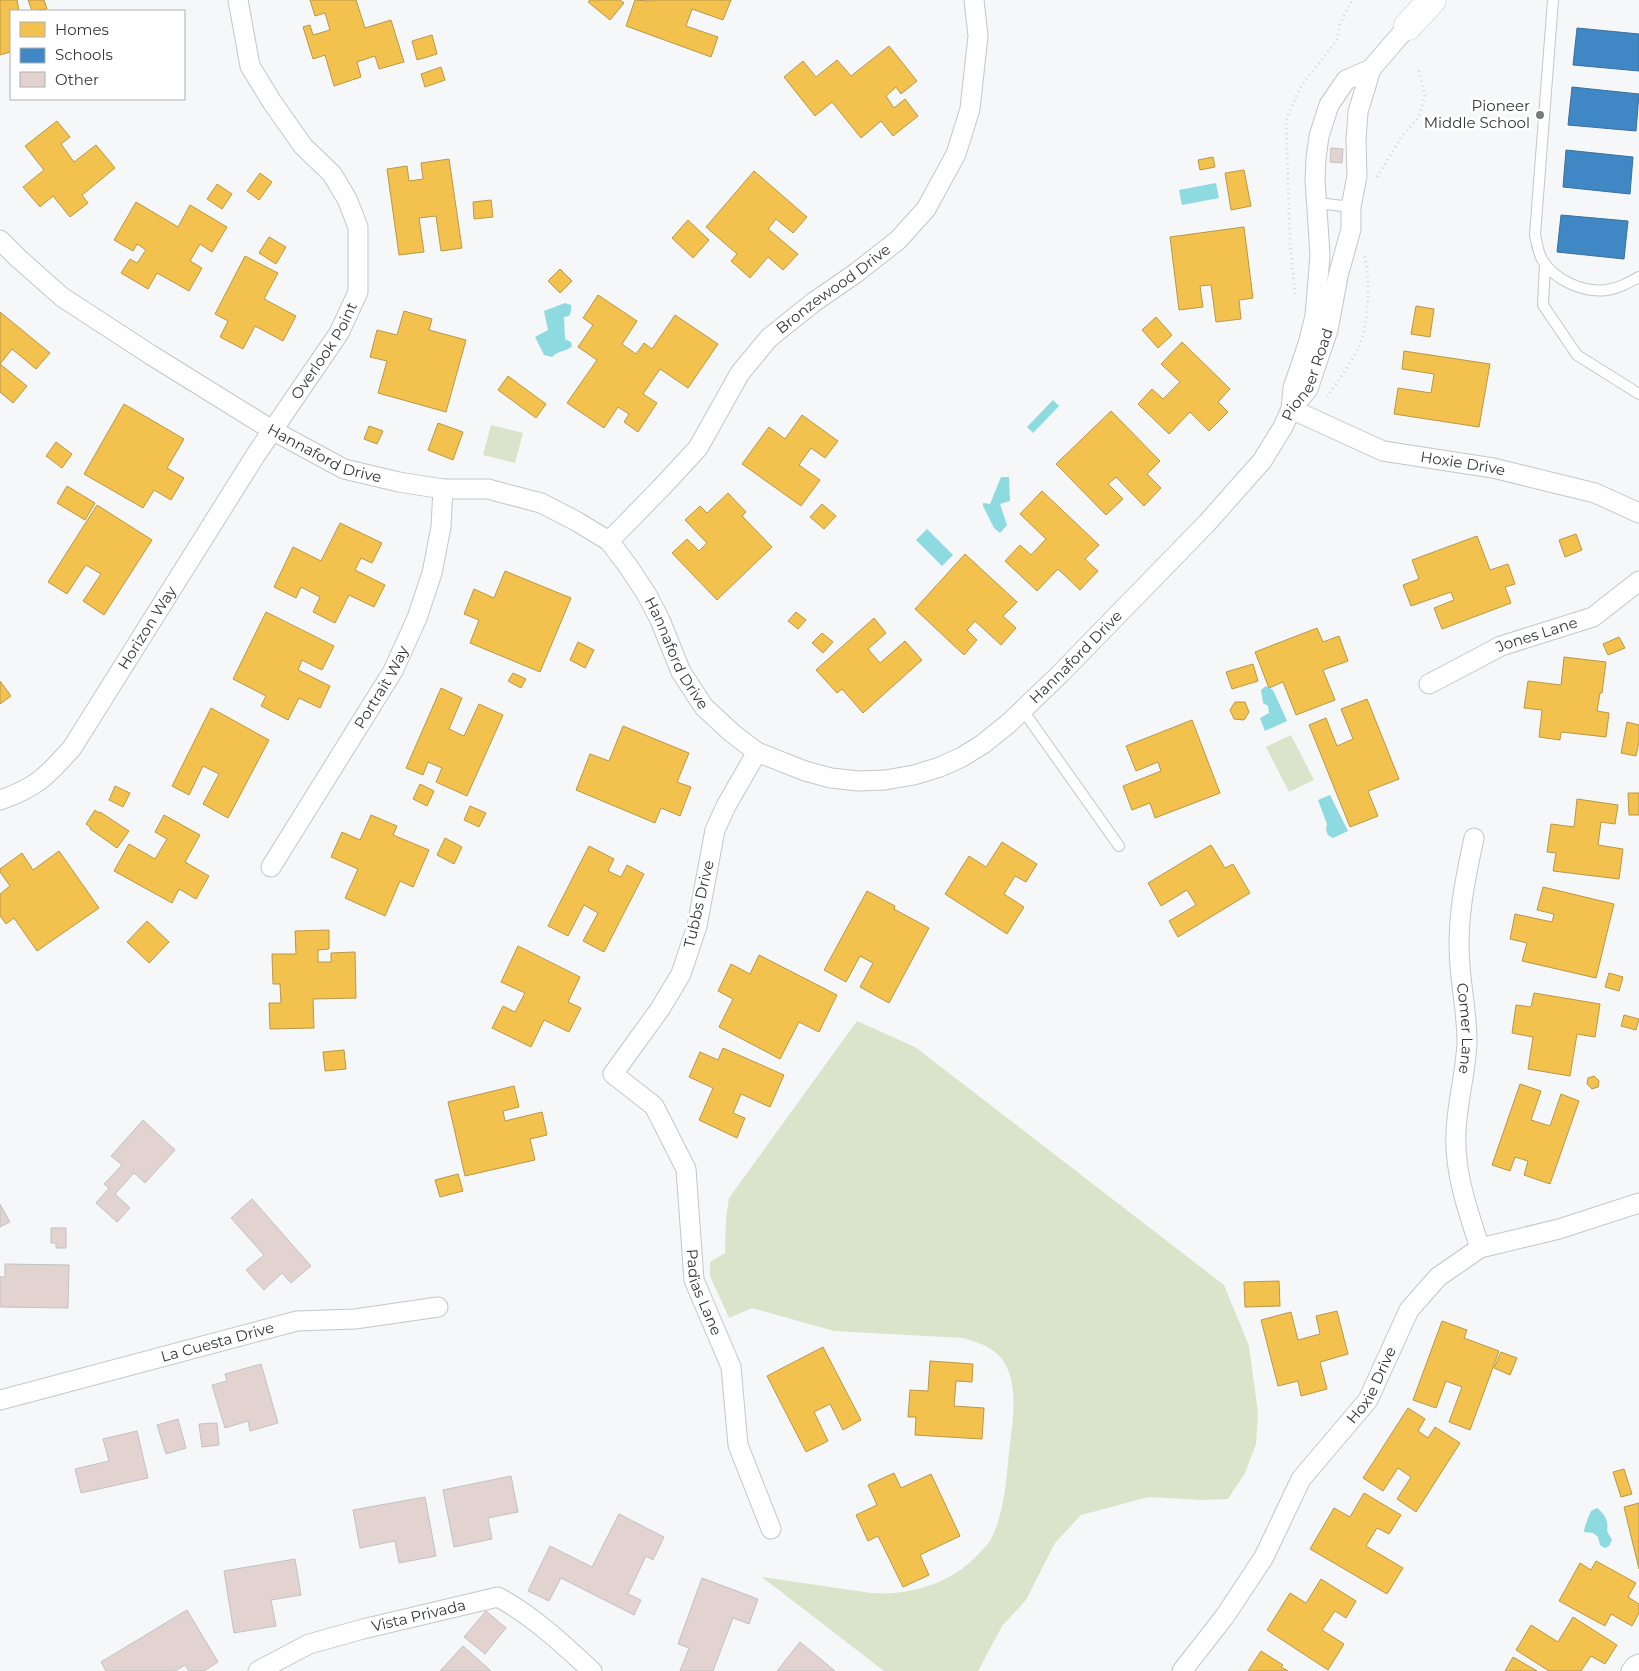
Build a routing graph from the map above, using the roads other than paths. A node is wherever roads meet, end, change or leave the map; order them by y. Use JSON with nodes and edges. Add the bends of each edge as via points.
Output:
{"nodes":[{"id":1,"x":238,"y":0,"type":"edge"},
{"id":2,"x":974,"y":0,"type":"edge"},
{"id":3,"x":1432,"y":0,"type":"edge"},
{"id":4,"x":1552,"y":0,"type":"edge"},
{"id":5,"x":1408,"y":26,"type":"joint"},
{"id":6,"x":1371,"y":69,"type":"junction"},
{"id":7,"x":1318,"y":203,"type":"junction"},
{"id":8,"x":1351,"y":207,"type":"junction"},
{"id":9,"x":0,"y":240,"type":"edge"},
{"id":10,"x":1546,"y":264,"type":"junction"},
{"id":11,"x":1639,"y":277,"type":"edge"},
{"id":12,"x":1639,"y":394,"type":"edge"},
{"id":13,"x":1291,"y":409,"type":"junction"},
{"id":14,"x":272,"y":430,"type":"junction"},
{"id":15,"x":443,"y":489,"type":"junction"},
{"id":16,"x":1639,"y":513,"type":"edge"},
{"id":17,"x":609,"y":541,"type":"junction"},
{"id":18,"x":1639,"y":581,"type":"edge"},
{"id":19,"x":1430,"y":684,"type":"dead end"},
{"id":20,"x":1022,"y":709,"type":"junction"},
{"id":21,"x":757,"y":752,"type":"junction"},
{"id":22,"x":0,"y":800,"type":"edge"},
{"id":23,"x":1474,"y":838,"type":"dead end"},
{"id":24,"x":1119,"y":846,"type":"dead end"},
{"id":25,"x":271,"y":867,"type":"dead end"},
{"id":26,"x":613,"y":1074,"type":"joint"},
{"id":27,"x":1639,"y":1203,"type":"edge"},
{"id":28,"x":1480,"y":1248,"type":"junction"},
{"id":29,"x":438,"y":1307,"type":"dead end"},
{"id":30,"x":0,"y":1400,"type":"edge"},
{"id":31,"x":771,"y":1529,"type":"dead end"},
{"id":32,"x":1639,"y":1664,"type":"edge"},
{"id":33,"x":258,"y":1671,"type":"edge"},
{"id":34,"x":592,"y":1671,"type":"edge"},
{"id":35,"x":1182,"y":1671,"type":"edge"},
{"id":36,"x":1631,"y":1671,"type":"edge"}],
"edges":[{"from":1,"to":14,"type":"street","name":"Overlook Point","via":[[250,66],[303,146],[332,174],[358,227],[358,292],[339,333]]},
{"from":2,"to":17,"type":"street","name":"Bronzewood Drive","via":[[978,36],[970,109],[956,154],[926,209],[898,240],[769,338],[740,374],[698,448]]},
{"from":3,"to":5,"type":"street","name":"Pioneer Road"},
{"from":4,"to":10,"type":"lane","via":[[1535,234]]},
{"from":5,"to":6,"type":"street","name":"Pioneer Road"},
{"from":6,"to":7,"type":"street","name":"Pioneer Road","via":[[1346,80],[1329,105],[1316,158]]},
{"from":6,"to":8,"type":"street","name":"Pioneer Road","via":[[1358,112],[1357,176]]},
{"from":7,"to":8,"type":"lane"},
{"from":7,"to":13,"type":"street","name":"Pioneer Road","via":[[1320,255],[1315,316],[1293,388]]},
{"from":8,"to":13,"type":"street","name":"Pioneer Road","via":[[1351,229],[1328,330],[1308,389]]},
{"from":9,"to":14,"type":"street","name":"Hannaford Drive","via":[[62,297]]},
{"from":10,"to":11,"type":"lane","via":[[1552,273],[1568,283],[1588,290],[1624,286]]},
{"from":10,"to":12,"type":"lane","via":[[1543,305],[1577,355]]},
{"from":13,"to":16,"type":"street","name":"Hoxie Drive","via":[[1383,450],[1493,468],[1595,494]]},
{"from":13,"to":20,"type":"street","name":"Hannaford Drive","via":[[1283,428],[1244,483]]},
{"from":14,"to":15,"type":"street","name":"Hannaford Drive","via":[[344,469]]},
{"from":14,"to":22,"type":"street","name":"Horizon Way","via":[[72,748],[49,774],[24,792]]},
{"from":15,"to":17,"type":"street","name":"Hannaford Drive","via":[[488,489],[541,503]]},
{"from":15,"to":25,"type":"street","name":"Portrait Way","via":[[432,573],[394,671]]},
{"from":17,"to":21,"type":"street","name":"Hannaford Drive","via":[[647,595],[681,672],[704,707]]},
{"from":18,"to":19,"type":"street","name":"Jones Lane","via":[[1593,616],[1501,646]]},
{"from":20,"to":21,"type":"street","name":"Hannaford Drive","via":[[983,744],[962,757],[914,775],[885,780],[831,778]]},
{"from":20,"to":24,"type":"lane"},
{"from":21,"to":26,"type":"street","name":"Tubbs Drive","via":[[715,830],[699,917],[681,974]]},
{"from":23,"to":28,"type":"street","name":"Comer Lane","via":[[1463,889],[1459,933],[1467,1044],[1456,1135],[1458,1167]]},
{"from":26,"to":31,"type":"street","name":"Padias Lane","via":[[654,1106],[686,1169],[694,1280],[731,1367],[738,1445]]},
{"from":27,"to":28,"type":"street","name":"Hoxie Drive","via":[[1559,1229]]},
{"from":28,"to":35,"type":"street","name":"Hoxie Drive","via":[[1438,1277],[1409,1310],[1368,1400],[1301,1479],[1264,1557],[1225,1616]]},
{"from":29,"to":30,"type":"street","name":"La Cuesta Drive","via":[[355,1319],[297,1321]]},
{"from":32,"to":36,"type":"street"},
{"from":33,"to":34,"type":"street","name":"Vista Privada","via":[[309,1644],[498,1597],[516,1607]]}]}
